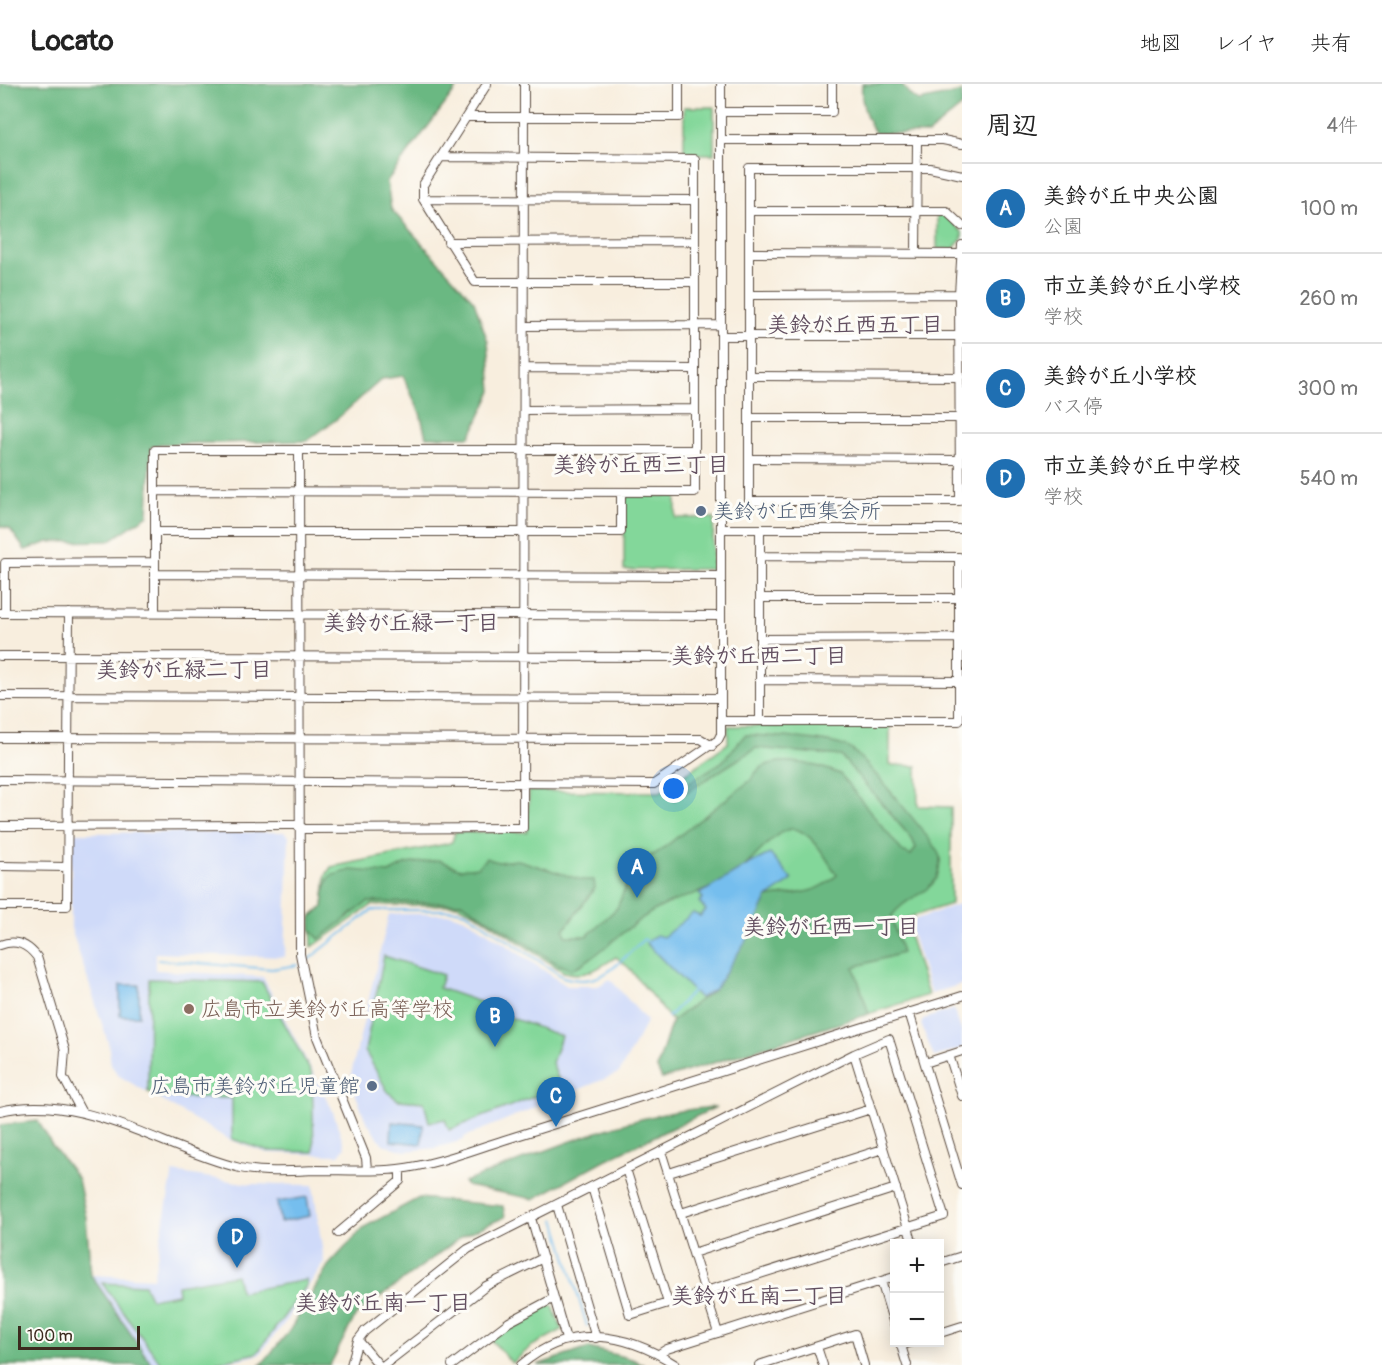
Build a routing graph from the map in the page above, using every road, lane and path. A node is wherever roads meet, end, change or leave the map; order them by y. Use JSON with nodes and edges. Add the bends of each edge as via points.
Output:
{"nodes":[{"id":1,"x":488,"y":84,"type":"edge"},
{"id":2,"x":524,"y":84,"type":"edge"},
{"id":3,"x":679,"y":84,"type":"edge"},
{"id":4,"x":721,"y":84,"type":"edge"},
{"id":5,"x":832,"y":84,"type":"edge"},
{"id":6,"x":720,"y":112,"type":"junction"},
{"id":7,"x":468,"y":117,"type":"junction"},
{"id":8,"x":524,"y":117,"type":"junction"},
{"id":9,"x":722,"y":140,"type":"junction"},
{"id":10,"x":917,"y":140,"type":"junction"},
{"id":11,"x":962,"y":144,"type":"edge"},
{"id":12,"x":441,"y":157,"type":"junction"},
{"id":13,"x":524,"y":158,"type":"junction"},
{"id":14,"x":917,"y":168,"type":"junction"},
{"id":15,"x":962,"y":175,"type":"edge"},
{"id":16,"x":423,"y":200,"type":"junction"},
{"id":17,"x":524,"y":200,"type":"junction"},
{"id":18,"x":695,"y":200,"type":"junction"},
{"id":19,"x":749,"y":211,"type":"junction"},
{"id":20,"x":917,"y":212,"type":"junction"},
{"id":21,"x":962,"y":226,"type":"edge"},
{"id":22,"x":524,"y":241,"type":"junction"},
{"id":23,"x":694,"y":241,"type":"junction"},
{"id":24,"x":448,"y":242,"type":"junction"},
{"id":25,"x":961,"y":249,"type":"edge"},
{"id":26,"x":749,"y":253,"type":"junction"},
{"id":27,"x":916,"y":253,"type":"junction"},
{"id":28,"x":524,"y":282,"type":"junction"},
{"id":29,"x":695,"y":282,"type":"junction"},
{"id":30,"x":959,"y":294,"type":"junction"},
{"id":31,"x":749,"y":295,"type":"junction"},
{"id":32,"x":695,"y":325,"type":"junction"},
{"id":33,"x":721,"y":325,"type":"junction"},
{"id":34,"x":524,"y":326,"type":"junction"},
{"id":35,"x":722,"y":336,"type":"junction"},
{"id":36,"x":749,"y":336,"type":"junction"},
{"id":37,"x":960,"y":336,"type":"junction"},
{"id":38,"x":524,"y":368,"type":"junction"},
{"id":39,"x":694,"y":369,"type":"junction"},
{"id":40,"x":749,"y":376,"type":"junction"},
{"id":41,"x":960,"y":377,"type":"junction"},
{"id":42,"x":694,"y":409,"type":"junction"},
{"id":43,"x":524,"y":410,"type":"junction"},
{"id":44,"x":749,"y":418,"type":"junction"},
{"id":45,"x":959,"y":418,"type":"junction"},
{"id":46,"x":299,"y":450,"type":"junction"},
{"id":47,"x":694,"y":450,"type":"junction"},
{"id":48,"x":524,"y":451,"type":"junction"},
{"id":49,"x":749,"y":459,"type":"junction"},
{"id":50,"x":959,"y":460,"type":"junction"},
{"id":51,"x":155,"y":491,"type":"junction"},
{"id":52,"x":299,"y":491,"type":"junction"},
{"id":53,"x":524,"y":492,"type":"junction"},
{"id":54,"x":621,"y":492,"type":"junction"},
{"id":55,"x":722,"y":529,"type":"junction"},
{"id":56,"x":760,"y":529,"type":"junction"},
{"id":57,"x":962,"y":529,"type":"edge"},
{"id":58,"x":155,"y":532,"type":"junction"},
{"id":59,"x":300,"y":532,"type":"junction"},
{"id":60,"x":524,"y":533,"type":"junction"},
{"id":61,"x":760,"y":556,"type":"junction"},
{"id":62,"x":155,"y":562,"type":"junction"},
{"id":63,"x":3,"y":565,"type":"edge"},
{"id":64,"x":155,"y":574,"type":"junction"},
{"id":65,"x":300,"y":574,"type":"junction"},
{"id":66,"x":523,"y":576,"type":"junction"},
{"id":67,"x":721,"y":576,"type":"junction"},
{"id":68,"x":760,"y":598,"type":"junction"},
{"id":69,"x":959,"y":598,"type":"junction"},
{"id":70,"x":2,"y":613,"type":"edge"},
{"id":71,"x":69,"y":613,"type":"junction"},
{"id":72,"x":155,"y":613,"type":"junction"},
{"id":73,"x":300,"y":614,"type":"junction"},
{"id":74,"x":523,"y":616,"type":"junction"},
{"id":75,"x":721,"y":616,"type":"junction"},
{"id":76,"x":958,"y":638,"type":"junction"},
{"id":77,"x":760,"y":639,"type":"junction"},
{"id":78,"x":0,"y":656,"type":"edge"},
{"id":79,"x":69,"y":656,"type":"junction"},
{"id":80,"x":299,"y":657,"type":"junction"},
{"id":81,"x":523,"y":657,"type":"junction"},
{"id":82,"x":721,"y":657,"type":"junction"},
{"id":83,"x":760,"y":680,"type":"junction"},
{"id":84,"x":959,"y":681,"type":"junction"},
{"id":85,"x":0,"y":696,"type":"edge"},
{"id":86,"x":69,"y":697,"type":"junction"},
{"id":87,"x":299,"y":698,"type":"junction"},
{"id":88,"x":523,"y":698,"type":"junction"},
{"id":89,"x":721,"y":698,"type":"junction"},
{"id":90,"x":721,"y":721,"type":"junction"},
{"id":91,"x":760,"y":721,"type":"junction"},
{"id":92,"x":0,"y":738,"type":"edge"},
{"id":93,"x":68,"y":738,"type":"junction"},
{"id":94,"x":523,"y":739,"type":"junction"},
{"id":95,"x":299,"y":740,"type":"junction"},
{"id":96,"x":712,"y":746,"type":"junction"},
{"id":97,"x":0,"y":780,"type":"edge"},
{"id":98,"x":68,"y":780,"type":"junction"},
{"id":99,"x":299,"y":782,"type":"junction"},
{"id":100,"x":524,"y":784,"type":"junction"},
{"id":101,"x":299,"y":825,"type":"junction"},
{"id":102,"x":0,"y":826,"type":"edge"},
{"id":103,"x":68,"y":826,"type":"junction"},
{"id":104,"x":0,"y":866,"type":"edge"},
{"id":105,"x":67,"y":867,"type":"junction"},
{"id":106,"x":0,"y":906,"type":"edge"},
{"id":107,"x":0,"y":945,"type":"edge"},
{"id":108,"x":962,"y":996,"type":"edge"},
{"id":109,"x":909,"y":1012,"type":"junction"},
{"id":110,"x":962,"y":1051,"type":"edge"},
{"id":111,"x":854,"y":1054,"type":"junction"},
{"id":112,"x":949,"y":1055,"type":"junction"},
{"id":113,"x":926,"y":1063,"type":"junction"},
{"id":114,"x":962,"y":1096,"type":"edge"},
{"id":115,"x":871,"y":1109,"type":"junction"},
{"id":116,"x":0,"y":1111,"type":"edge"},
{"id":117,"x":81,"y":1112,"type":"junction"},
{"id":118,"x":883,"y":1149,"type":"junction"},
{"id":119,"x":661,"y":1151,"type":"junction"},
{"id":120,"x":368,"y":1169,"type":"junction"},
{"id":121,"x":400,"y":1169,"type":"junction"},
{"id":122,"x":626,"y":1169,"type":"junction"},
{"id":123,"x":669,"y":1173,"type":"junction"},
{"id":124,"x":962,"y":1185,"type":"edge"},
{"id":125,"x":592,"y":1187,"type":"junction"},
{"id":126,"x":896,"y":1188,"type":"junction"},
{"id":127,"x":557,"y":1204,"type":"junction"},
{"id":128,"x":681,"y":1213,"type":"junction"},
{"id":129,"x":531,"y":1218,"type":"junction"},
{"id":130,"x":908,"y":1228,"type":"junction"},
{"id":131,"x":338,"y":1233,"type":"dead end"},
{"id":132,"x":911,"y":1239,"type":"edge"},
{"id":133,"x":693,"y":1253,"type":"junction"},
{"id":134,"x":962,"y":1256,"type":"edge"},
{"id":135,"x":543,"y":1258,"type":"junction"},
{"id":136,"x":944,"y":1261,"type":"edge"},
{"id":137,"x":890,"y":1278,"type":"edge"},
{"id":138,"x":881,"y":1281,"type":"junction"},
{"id":139,"x":705,"y":1292,"type":"junction"},
{"id":140,"x":554,"y":1298,"type":"junction"},
{"id":141,"x":668,"y":1303,"type":"junction"},
{"id":142,"x":890,"y":1311,"type":"edge"},
{"id":143,"x":962,"y":1326,"type":"edge"},
{"id":144,"x":944,"y":1331,"type":"edge"},
{"id":145,"x":718,"y":1333,"type":"junction"},
{"id":146,"x":596,"y":1338,"type":"junction"},
{"id":147,"x":566,"y":1339,"type":"junction"},
{"id":148,"x":358,"y":1340,"type":"junction"},
{"id":149,"x":817,"y":1347,"type":"junction"},
{"id":150,"x":902,"y":1347,"type":"edge"},
{"id":151,"x":659,"y":1354,"type":"junction"},
{"id":152,"x":351,"y":1365,"type":"edge"},
{"id":153,"x":379,"y":1365,"type":"edge"},
{"id":154,"x":384,"y":1365,"type":"edge"},
{"id":155,"x":452,"y":1365,"type":"edge"},
{"id":156,"x":521,"y":1365,"type":"edge"},
{"id":157,"x":676,"y":1365,"type":"edge"},
{"id":158,"x":759,"y":1365,"type":"edge"},
{"id":159,"x":823,"y":1365,"type":"edge"},
{"id":160,"x":864,"y":1365,"type":"edge"},
{"id":161,"x":907,"y":1365,"type":"edge"}],
"edges":[{"from":1,"to":7,"type":"street"},
{"from":2,"to":8,"type":"street"},
{"from":3,"to":8,"type":"street","via":[[679,117]]},
{"from":4,"to":6,"type":"street"},
{"from":5,"to":6,"type":"street","via":[[832,112]]},
{"from":6,"to":9,"type":"street"},
{"from":7,"to":8,"type":"street"},
{"from":7,"to":12,"type":"street"},
{"from":8,"to":13,"type":"street"},
{"from":9,"to":10,"type":"street"},
{"from":9,"to":33,"type":"street"},
{"from":10,"to":11,"type":"street"},
{"from":10,"to":14,"type":"street"},
{"from":12,"to":13,"type":"street"},
{"from":12,"to":16,"type":"street","via":[[423,185]]},
{"from":13,"to":17,"type":"street"},
{"from":13,"to":18,"type":"street","via":[[695,159]]},
{"from":14,"to":15,"type":"street"},
{"from":14,"to":19,"type":"street","via":[[749,168]]},
{"from":14,"to":20,"type":"street"},
{"from":16,"to":17,"type":"street"},
{"from":16,"to":24,"type":"street"},
{"from":17,"to":18,"type":"street"},
{"from":17,"to":22,"type":"street"},
{"from":18,"to":23,"type":"street"},
{"from":19,"to":20,"type":"street"},
{"from":19,"to":26,"type":"street"},
{"from":20,"to":21,"type":"street","via":[[946,211]]},
{"from":20,"to":27,"type":"street"},
{"from":22,"to":23,"type":"street"},
{"from":22,"to":24,"type":"street"},
{"from":22,"to":28,"type":"street"},
{"from":23,"to":29,"type":"street"},
{"from":24,"to":28,"type":"street","via":[[475,282]]},
{"from":25,"to":27,"type":"street"},
{"from":25,"to":30,"type":"street"},
{"from":26,"to":27,"type":"street"},
{"from":26,"to":31,"type":"street"},
{"from":28,"to":29,"type":"street"},
{"from":28,"to":34,"type":"street"},
{"from":29,"to":32,"type":"street"},
{"from":30,"to":31,"type":"street"},
{"from":30,"to":37,"type":"street"},
{"from":31,"to":36,"type":"street"},
{"from":32,"to":33,"type":"street"},
{"from":32,"to":34,"type":"street"},
{"from":32,"to":39,"type":"street"},
{"from":33,"to":35,"type":"street"},
{"from":34,"to":38,"type":"street"},
{"from":35,"to":36,"type":"street"},
{"from":35,"to":55,"type":"street"},
{"from":36,"to":37,"type":"street"},
{"from":36,"to":40,"type":"street"},
{"from":37,"to":41,"type":"street"},
{"from":38,"to":39,"type":"street"},
{"from":38,"to":43,"type":"street"},
{"from":39,"to":42,"type":"street"},
{"from":40,"to":41,"type":"street"},
{"from":40,"to":44,"type":"street"},
{"from":41,"to":45,"type":"street"},
{"from":42,"to":43,"type":"street"},
{"from":42,"to":47,"type":"street"},
{"from":43,"to":48,"type":"street"},
{"from":44,"to":45,"type":"street"},
{"from":44,"to":49,"type":"street"},
{"from":45,"to":50,"type":"street"},
{"from":46,"to":48,"type":"street"},
{"from":46,"to":51,"type":"street","via":[[155,450]]},
{"from":46,"to":52,"type":"street"},
{"from":47,"to":48,"type":"street"},
{"from":47,"to":54,"type":"street","via":[[695,492]]},
{"from":48,"to":53,"type":"street"},
{"from":49,"to":50,"type":"street"},
{"from":49,"to":50,"type":"street","via":[[748,501],[960,501]]},
{"from":51,"to":52,"type":"street"},
{"from":51,"to":58,"type":"street"},
{"from":52,"to":53,"type":"street"},
{"from":52,"to":59,"type":"street"},
{"from":53,"to":54,"type":"street"},
{"from":53,"to":60,"type":"street"},
{"from":54,"to":60,"type":"street","via":[[621,532]]},
{"from":55,"to":56,"type":"street"},
{"from":55,"to":67,"type":"street"},
{"from":56,"to":57,"type":"street"},
{"from":56,"to":61,"type":"street"},
{"from":58,"to":59,"type":"street"},
{"from":58,"to":62,"type":"street"},
{"from":59,"to":60,"type":"street"},
{"from":59,"to":65,"type":"street"},
{"from":60,"to":66,"type":"street"},
{"from":61,"to":68,"type":"street"},
{"from":61,"to":69,"type":"street","via":[[959,557]]},
{"from":62,"to":63,"type":"street"},
{"from":62,"to":64,"type":"street"},
{"from":63,"to":70,"type":"street"},
{"from":64,"to":65,"type":"street"},
{"from":64,"to":72,"type":"street"},
{"from":65,"to":66,"type":"street"},
{"from":65,"to":73,"type":"street"},
{"from":66,"to":67,"type":"street"},
{"from":66,"to":74,"type":"street"},
{"from":67,"to":75,"type":"street"},
{"from":68,"to":69,"type":"street"},
{"from":68,"to":77,"type":"street"},
{"from":69,"to":76,"type":"street"},
{"from":70,"to":71,"type":"street"},
{"from":71,"to":72,"type":"street"},
{"from":71,"to":79,"type":"street"},
{"from":72,"to":73,"type":"street"},
{"from":73,"to":74,"type":"street"},
{"from":73,"to":80,"type":"street"},
{"from":74,"to":75,"type":"street"},
{"from":74,"to":81,"type":"street"},
{"from":75,"to":82,"type":"street"},
{"from":76,"to":77,"type":"street"},
{"from":76,"to":84,"type":"street"},
{"from":77,"to":83,"type":"street"},
{"from":78,"to":79,"type":"street"},
{"from":79,"to":80,"type":"street"},
{"from":79,"to":86,"type":"street"},
{"from":80,"to":81,"type":"street"},
{"from":80,"to":87,"type":"street"},
{"from":81,"to":82,"type":"street"},
{"from":81,"to":88,"type":"street"},
{"from":82,"to":89,"type":"street"},
{"from":83,"to":84,"type":"street"},
{"from":83,"to":91,"type":"street"},
{"from":84,"to":91,"type":"street","via":[[959,721]]},
{"from":85,"to":86,"type":"street"},
{"from":86,"to":87,"type":"street"},
{"from":86,"to":93,"type":"street"},
{"from":87,"to":88,"type":"street"},
{"from":87,"to":95,"type":"street"},
{"from":88,"to":89,"type":"street"},
{"from":88,"to":94,"type":"street"},
{"from":89,"to":90,"type":"street"},
{"from":90,"to":91,"type":"street"},
{"from":90,"to":96,"type":"street","via":[[721,734]]},
{"from":92,"to":93,"type":"street"},
{"from":93,"to":95,"type":"street"},
{"from":93,"to":98,"type":"street"},
{"from":94,"to":95,"type":"street"},
{"from":94,"to":96,"type":"street","via":[[701,740]]},
{"from":94,"to":100,"type":"street"},
{"from":95,"to":99,"type":"street"},
{"from":96,"to":100,"type":"street","via":[[654,784]]},
{"from":97,"to":98,"type":"street"},
{"from":98,"to":99,"type":"street"},
{"from":98,"to":103,"type":"street"},
{"from":99,"to":100,"type":"street"},
{"from":99,"to":101,"type":"street"},
{"from":100,"to":101,"type":"street","via":[[523,828],[304,829]]},
{"from":101,"to":103,"type":"street"},
{"from":101,"to":120,"type":"street","via":[[303,972],[317,1037]]},
{"from":102,"to":103,"type":"street"},
{"from":103,"to":105,"type":"street"},
{"from":104,"to":105,"type":"street"},
{"from":105,"to":106,"type":"street","via":[[67,906]]},
{"from":107,"to":117,"type":"street","via":[[18,942],[37,957],[65,1050],[63,1077]]},
{"from":108,"to":109,"type":"street"},
{"from":109,"to":113,"type":"street"},
{"from":109,"to":121,"type":"street"},
{"from":110,"to":112,"type":"street"},
{"from":111,"to":115,"type":"street"},
{"from":111,"to":119,"type":"street"},
{"from":111,"to":130,"type":"street","via":[[889,1039],[944,1216]]},
{"from":112,"to":113,"type":"street"},
{"from":112,"to":114,"type":"street"},
{"from":113,"to":124,"type":"street"},
{"from":115,"to":118,"type":"street"},
{"from":115,"to":123,"type":"street"},
{"from":116,"to":117,"type":"street","via":[[42,1107]]},
{"from":117,"to":120,"type":"street","via":[[242,1168]]},
{"from":118,"to":126,"type":"street"},
{"from":118,"to":128,"type":"street"},
{"from":119,"to":122,"type":"street"},
{"from":119,"to":123,"type":"street"},
{"from":120,"to":121,"type":"street"},
{"from":121,"to":131,"type":"street","via":[[400,1182]]},
{"from":122,"to":125,"type":"street"},
{"from":122,"to":141,"type":"street"},
{"from":123,"to":128,"type":"street"},
{"from":125,"to":127,"type":"street"},
{"from":125,"to":141,"type":"street","via":[[630,1315]]},
{"from":126,"to":130,"type":"street"},
{"from":126,"to":133,"type":"street"},
{"from":127,"to":129,"type":"street"},
{"from":127,"to":146,"type":"street"},
{"from":128,"to":133,"type":"street"},
{"from":129,"to":135,"type":"street"},
{"from":129,"to":148,"type":"street","via":[[468,1249]]},
{"from":130,"to":132,"type":"street"},
{"from":130,"to":139,"type":"street"},
{"from":133,"to":139,"type":"street"},
{"from":134,"to":136,"type":"street"},
{"from":135,"to":140,"type":"street"},
{"from":135,"to":154,"type":"street","via":[[486,1286]]},
{"from":137,"to":138,"type":"street"},
{"from":138,"to":142,"type":"street"},
{"from":138,"to":145,"type":"street"},
{"from":139,"to":141,"type":"street"},
{"from":139,"to":145,"type":"street"},
{"from":140,"to":147,"type":"street"},
{"from":140,"to":155,"type":"street","via":[[509,1322]]},
{"from":143,"to":144,"type":"street"},
{"from":145,"to":151,"type":"street"},
{"from":146,"to":147,"type":"street"},
{"from":146,"to":151,"type":"street","via":[[623,1340]]},
{"from":147,"to":156,"type":"street","via":[[552,1343]]},
{"from":148,"to":152,"type":"street"},
{"from":148,"to":153,"type":"street"},
{"from":149,"to":158,"type":"street"},
{"from":149,"to":159,"type":"street"},
{"from":149,"to":160,"type":"street","via":[[855,1334]]},
{"from":150,"to":161,"type":"street"},
{"from":151,"to":157,"type":"street"}]}
